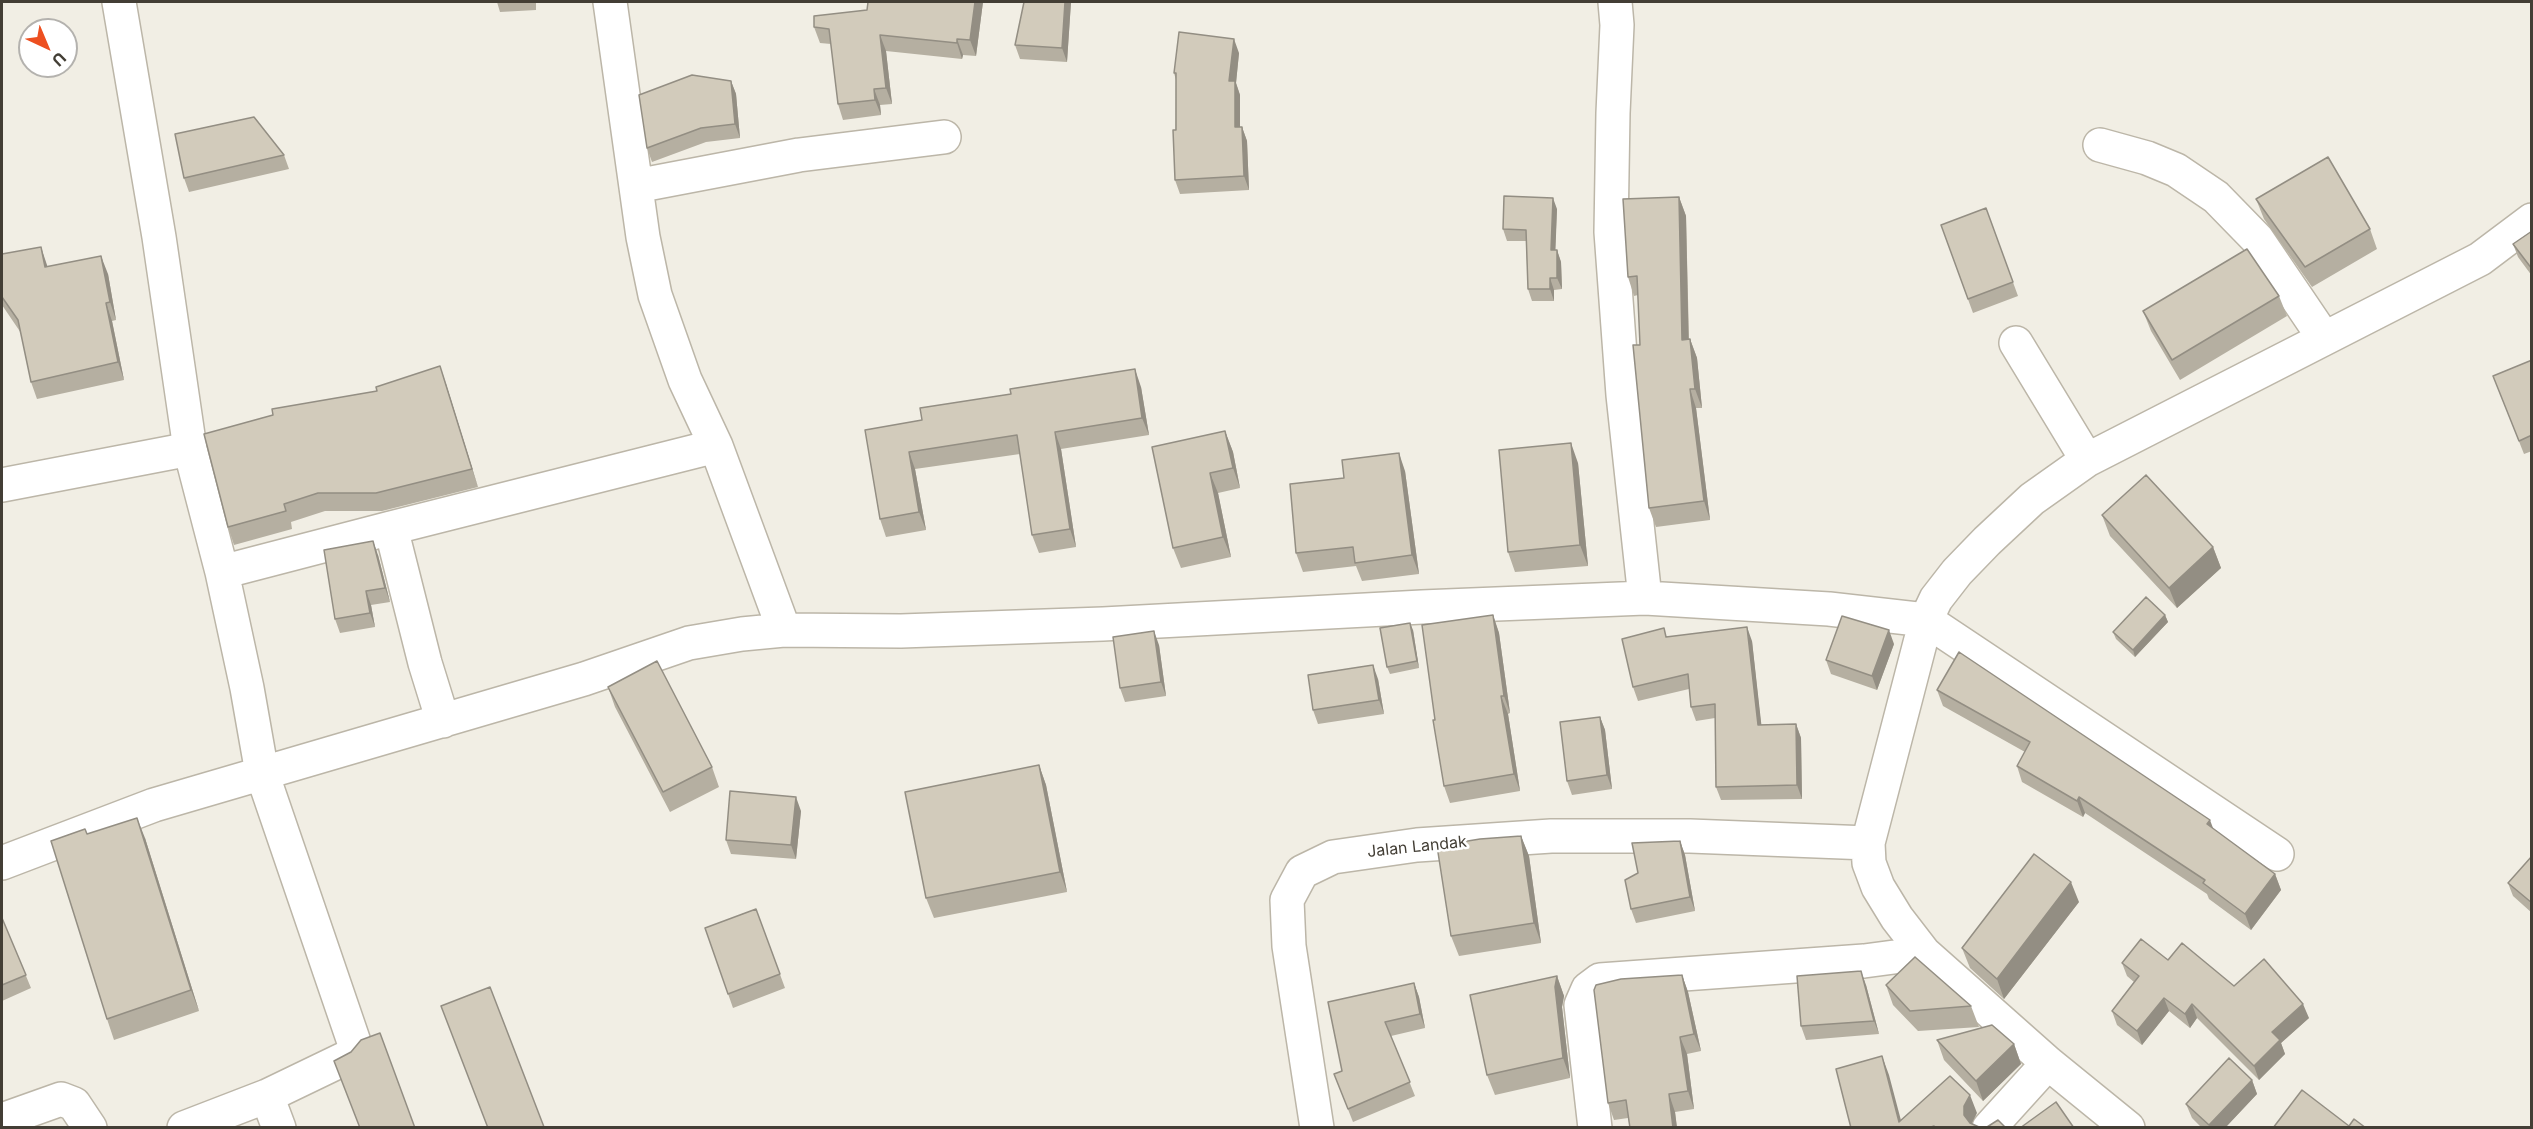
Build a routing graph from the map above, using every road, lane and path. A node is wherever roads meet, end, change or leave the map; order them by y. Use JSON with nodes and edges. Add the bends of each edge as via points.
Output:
{"nodes":[{"id":1,"x":119,"y":2,"type":"edge"},
{"id":2,"x":610,"y":2,"type":"edge"},
{"id":3,"x":1616,"y":2,"type":"edge"},
{"id":4,"x":944,"y":137,"type":"dead end"},
{"id":5,"x":2100,"y":145,"type":"dead end"},
{"id":6,"x":636,"y":186,"type":"junction"},
{"id":7,"x":2532,"y":219,"type":"edge"},
{"id":8,"x":2324,"y":338,"type":"junction"},
{"id":9,"x":2016,"y":343,"type":"dead end"},
{"id":10,"x":716,"y":446,"type":"junction"},
{"id":11,"x":190,"y":449,"type":"junction"},
{"id":12,"x":2087,"y":460,"type":"junction"},
{"id":13,"x":2,"y":485,"type":"edge"},
{"id":14,"x":391,"y":528,"type":"junction"},
{"id":15,"x":222,"y":572,"type":"junction"},
{"id":16,"x":1644,"y":598,"type":"junction"},
{"id":17,"x":1926,"y":620,"type":"junction"},
{"id":18,"x":784,"y":630,"type":"junction"},
{"id":19,"x":442,"y":721,"type":"junction"},
{"id":20,"x":262,"y":773,"type":"junction"},
{"id":21,"x":1868,"y":843,"type":"junction"},
{"id":22,"x":2277,"y":854,"type":"dead end"},
{"id":23,"x":2,"y":864,"type":"edge"},
{"id":24,"x":1924,"y":953,"type":"junction"},
{"id":25,"x":2048,"y":1063,"type":"junction"},
{"id":26,"x":267,"y":1095,"type":"junction"},
{"id":27,"x":2,"y":1120,"type":"edge"},
{"id":28,"x":90,"y":1128,"type":"edge"},
{"id":29,"x":184,"y":1128,"type":"edge"},
{"id":30,"x":279,"y":1128,"type":"edge"},
{"id":31,"x":1317,"y":1128,"type":"edge"},
{"id":32,"x":1595,"y":1128,"type":"edge"},
{"id":33,"x":1989,"y":1128,"type":"edge"},
{"id":34,"x":2128,"y":1128,"type":"edge"}],
"edges":[{"from":1,"to":11,"type":"street"},
{"from":2,"to":6,"type":"street"},
{"from":3,"to":16,"type":"street","via":[[1611,232]]},
{"from":4,"to":6,"type":"street","via":[[799,155]]},
{"from":5,"to":8,"type":"street","via":[[2176,170],[2216,197],[2257,239]]},
{"from":6,"to":10,"type":"street","via":[[655,295],[684,380]]},
{"from":7,"to":8,"type":"street","via":[[2480,259]]},
{"from":8,"to":12,"type":"street"},
{"from":9,"to":12,"type":"street"},
{"from":10,"to":14,"type":"street"},
{"from":10,"to":18,"type":"street"},
{"from":11,"to":13,"type":"street"},
{"from":11,"to":15,"type":"street"},
{"from":12,"to":17,"type":"street","via":[[2032,499],[1987,541],[1943,590]]},
{"from":14,"to":15,"type":"street"},
{"from":14,"to":19,"type":"street"},
{"from":15,"to":20,"type":"street"},
{"from":16,"to":17,"type":"street","via":[[1829,609]]},
{"from":16,"to":18,"type":"street","via":[[1103,624],[901,631]]},
{"from":17,"to":21,"type":"street"},
{"from":17,"to":22,"type":"street"},
{"from":18,"to":19,"type":"street","via":[[689,643]]},
{"from":19,"to":20,"type":"street"},
{"from":20,"to":23,"type":"street","via":[[154,805]]},
{"from":20,"to":26,"type":"street","via":[[355,1045],[350,1056]]},
{"from":21,"to":24,"type":"street","via":[[1869,863],[1878,887]]},
{"from":21,"to":31,"type":"street","name":"Jalan Landak","via":[[1690,836],[1551,836],[1417,845],[1333,857],[1302,872],[1287,900],[1288,946]]},
{"from":24,"to":25,"type":"street"},
{"from":24,"to":32,"type":"street","via":[[1600,980],[1588,988],[1581,1005]]},
{"from":25,"to":33,"type":"street"},
{"from":25,"to":34,"type":"street"},
{"from":26,"to":29,"type":"street"},
{"from":26,"to":30,"type":"street"},
{"from":27,"to":28,"type":"street","via":[[61,1099],[74,1104]]}]}
